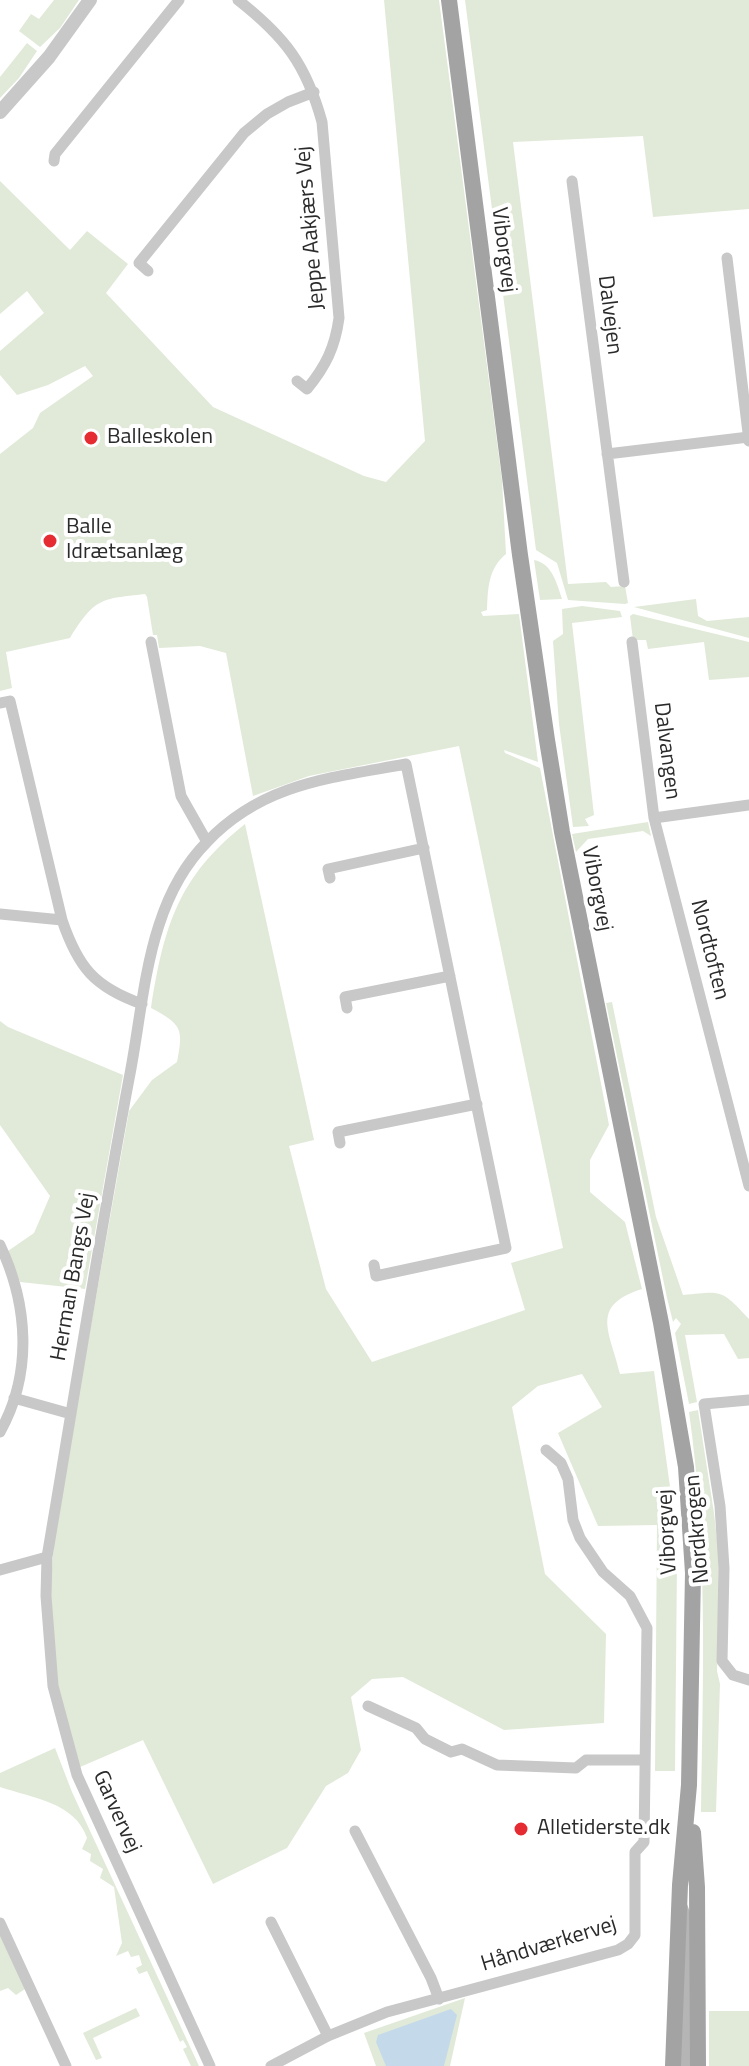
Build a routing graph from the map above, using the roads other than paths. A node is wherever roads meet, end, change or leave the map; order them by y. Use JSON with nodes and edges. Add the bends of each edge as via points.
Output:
{"nodes":[{"id":1,"x":90,"y":0,"type":"edge"},
{"id":2,"x":179,"y":0,"type":"edge"},
{"id":3,"x":238,"y":0,"type":"edge"},
{"id":4,"x":449,"y":0,"type":"edge"},
{"id":5,"x":314,"y":92,"type":"junction"},
{"id":6,"x":0,"y":112,"type":"edge"},
{"id":7,"x":54,"y":161,"type":"dead end"},
{"id":8,"x":572,"y":181,"type":"dead end"},
{"id":9,"x":727,"y":258,"type":"dead end"},
{"id":10,"x":148,"y":271,"type":"dead end"},
{"id":11,"x":297,"y":381,"type":"dead end"},
{"id":12,"x":749,"y":438,"type":"edge"},
{"id":13,"x":607,"y":454,"type":"junction"},
{"id":14,"x":624,"y":582,"type":"dead end"},
{"id":15,"x":151,"y":642,"type":"dead end"},
{"id":16,"x":632,"y":642,"type":"dead end"},
{"id":17,"x":1,"y":703,"type":"edge"},
{"id":18,"x":749,"y":805,"type":"edge"},
{"id":19,"x":654,"y":818,"type":"junction"},
{"id":20,"x":207,"y":842,"type":"junction"},
{"id":21,"x":424,"y":848,"type":"junction"},
{"id":22,"x":330,"y":878,"type":"dead end"},
{"id":23,"x":0,"y":914,"type":"edge"},
{"id":24,"x":62,"y":920,"type":"junction"},
{"id":25,"x":450,"y":976,"type":"junction"},
{"id":26,"x":142,"y":1004,"type":"junction"},
{"id":27,"x":347,"y":1008,"type":"dead end"},
{"id":28,"x":477,"y":1104,"type":"junction"},
{"id":29,"x":340,"y":1143,"type":"dead end"},
{"id":30,"x":746,"y":1166,"type":"edge"},
{"id":31,"x":749,"y":1186,"type":"edge"},
{"id":32,"x":0,"y":1245,"type":"edge"},
{"id":33,"x":374,"y":1265,"type":"dead end"},
{"id":34,"x":14,"y":1398,"type":"junction"},
{"id":35,"x":749,"y":1400,"type":"edge"},
{"id":36,"x":71,"y":1414,"type":"junction"},
{"id":37,"x":0,"y":1432,"type":"edge"},
{"id":38,"x":546,"y":1450,"type":"dead end"},
{"id":39,"x":47,"y":1557,"type":"junction"},
{"id":40,"x":0,"y":1570,"type":"edge"},
{"id":41,"x":749,"y":1680,"type":"edge"},
{"id":42,"x":368,"y":1706,"type":"dead end"},
{"id":43,"x":645,"y":1760,"type":"junction"},
{"id":44,"x":689,"y":1785,"type":"junction"},
{"id":45,"x":355,"y":1831,"type":"dead end"},
{"id":46,"x":680,"y":1907,"type":"junction"},
{"id":47,"x":271,"y":1922,"type":"dead end"},
{"id":48,"x":0,"y":1923,"type":"edge"},
{"id":49,"x":439,"y":1999,"type":"junction"},
{"id":50,"x":328,"y":2036,"type":"junction"},
{"id":51,"x":66,"y":2066,"type":"edge"},
{"id":52,"x":210,"y":2066,"type":"edge"},
{"id":53,"x":271,"y":2066,"type":"edge"},
{"id":54,"x":673,"y":2066,"type":"edge"},
{"id":55,"x":686,"y":2066,"type":"edge"},
{"id":56,"x":698,"y":2066,"type":"edge"}],
"edges":[{"from":1,"to":6,"type":"street","via":[[44,64]]},
{"from":2,"to":7,"type":"street"},
{"from":3,"to":5,"type":"street","name":"Jeppe Aakjærs Vej","via":[[289,46]]},
{"from":4,"to":44,"type":"main road","name":"Viborgvej","via":[[547,740],[686,1467],[693,1573]]},
{"from":5,"to":10,"type":"street","via":[[267,114],[244,133],[139,263]]},
{"from":5,"to":11,"type":"street","name":"Jeppe Aakjærs Vej","via":[[322,122],[339,318],[327,362],[307,389]]},
{"from":8,"to":13,"type":"street","name":"Dalvejen"},
{"from":9,"to":12,"type":"street"},
{"from":12,"to":13,"type":"street"},
{"from":13,"to":14,"type":"street","name":"Dalvejen"},
{"from":15,"to":20,"type":"street","via":[[181,796]]},
{"from":16,"to":19,"type":"street","name":"Dalvangen"},
{"from":17,"to":24,"type":"street","via":[[10,701]]},
{"from":18,"to":19,"type":"street","name":"Dalvangen"},
{"from":19,"to":30,"type":"street","name":"Nordtoften"},
{"from":20,"to":21,"type":"street","name":"Herman Bangs Vej","via":[[257,802],[288,788],[406,764]]},
{"from":20,"to":26,"type":"street","name":"Herman Bangs Vej","via":[[172,892],[158,928]]},
{"from":21,"to":22,"type":"street","via":[[328,869]]},
{"from":21,"to":25,"type":"street","name":"Herman Bangs Vej"},
{"from":23,"to":24,"type":"street"},
{"from":24,"to":26,"type":"street","via":[[80,965],[120,996]]},
{"from":25,"to":27,"type":"street","via":[[345,997]]},
{"from":25,"to":28,"type":"street","name":"Herman Bangs Vej"},
{"from":26,"to":36,"type":"street","name":"Herman Bangs Vej"},
{"from":28,"to":29,"type":"street","via":[[338,1132]]},
{"from":28,"to":33,"type":"street","name":"Herman Bangs Vej","via":[[506,1248],[376,1276]]},
{"from":30,"to":31,"type":"street","name":"Nordtoften"},
{"from":32,"to":34,"type":"street","via":[[21,1302],[22,1367]]},
{"from":34,"to":36,"type":"street"},
{"from":34,"to":37,"type":"street"},
{"from":35,"to":41,"type":"street","name":"Nordkrogen","via":[[704,1404],[720,1506],[722,1661],[733,1675]]},
{"from":36,"to":39,"type":"street","name":"Herman Bangs Vej"},
{"from":38,"to":43,"type":"street","name":"Håndværkervej","via":[[561,1463],[568,1479],[580,1538],[603,1572],[630,1596],[647,1628]]},
{"from":39,"to":40,"type":"street"},
{"from":39,"to":52,"type":"street","name":"Garvervej","via":[[53,1686],[77,1775]]},
{"from":42,"to":43,"type":"street","via":[[416,1728],[451,1752],[462,1749],[497,1765],[576,1768],[586,1760]]},
{"from":43,"to":49,"type":"street","name":"Håndværkervej","via":[[644,1842],[635,1852],[632,1940],[618,1950]]},
{"from":44,"to":46,"type":"main road","name":"Viborgvej"},
{"from":44,"to":56,"type":"main road","name":"Viborgvej","via":[[697,1887]]},
{"from":45,"to":49,"type":"street"},
{"from":46,"to":54,"type":"main road","name":"Viborgvej"},
{"from":46,"to":55,"type":"main road","via":[[687,1929]]},
{"from":47,"to":50,"type":"street"},
{"from":48,"to":51,"type":"street"},
{"from":49,"to":50,"type":"street","name":"Håndværkervej","via":[[387,2012]]},
{"from":50,"to":53,"type":"street","name":"Håndværkervej"}]}
